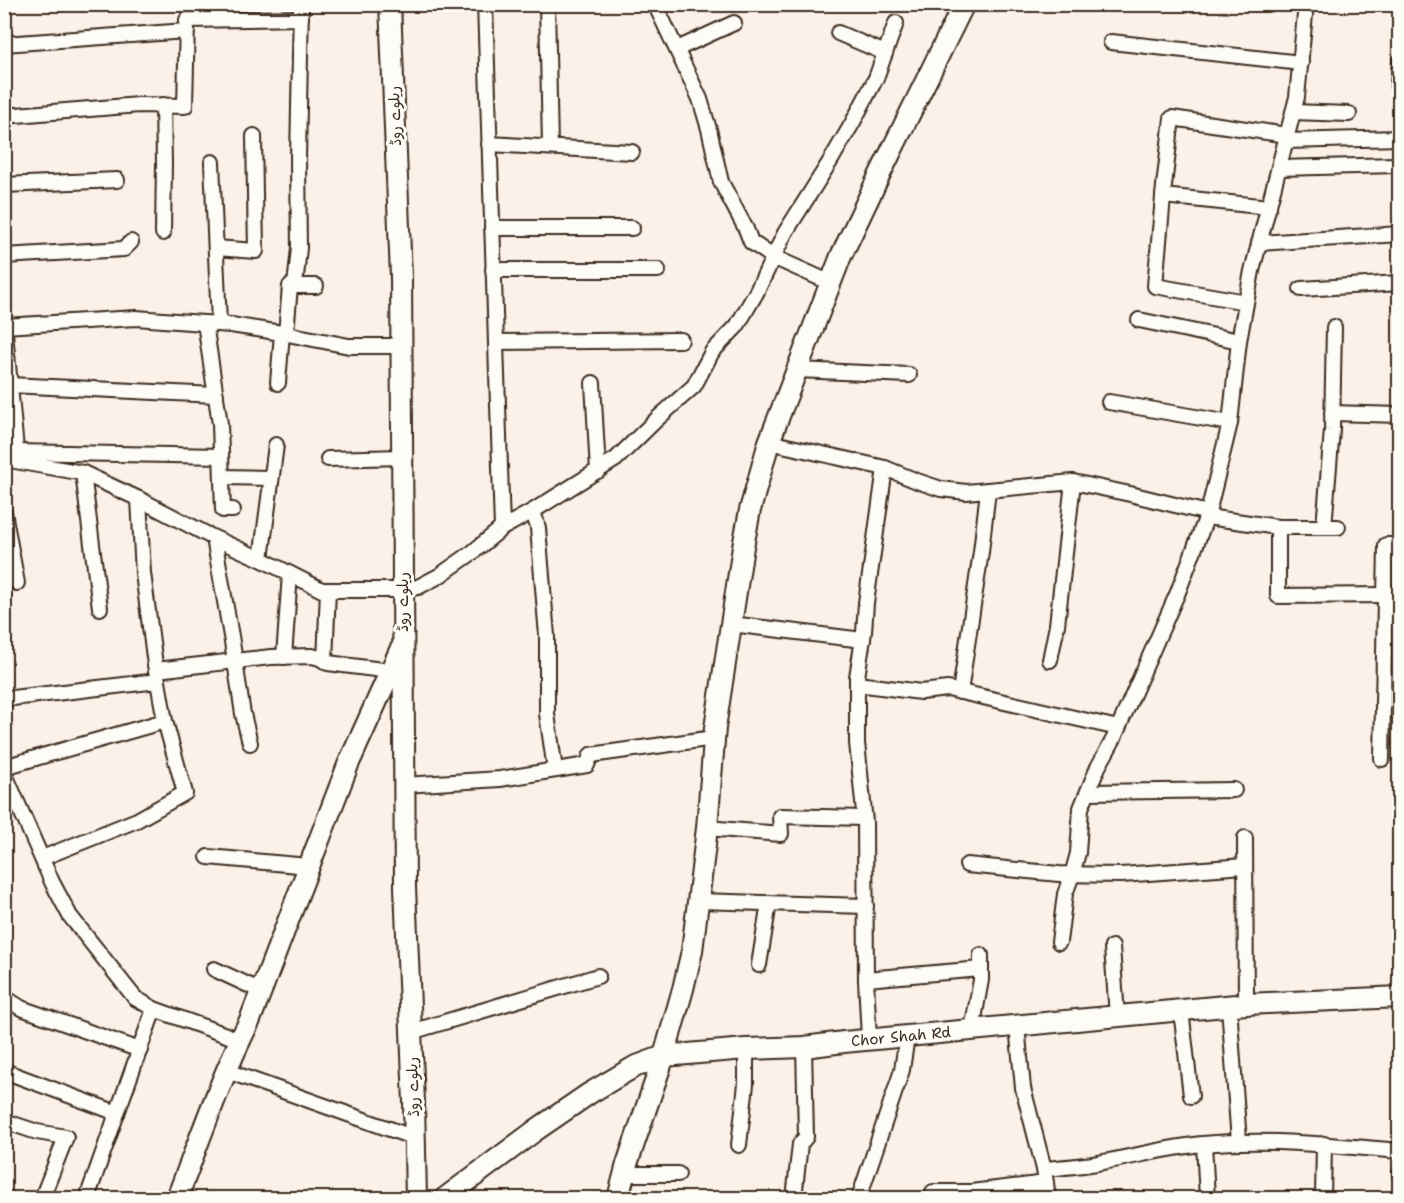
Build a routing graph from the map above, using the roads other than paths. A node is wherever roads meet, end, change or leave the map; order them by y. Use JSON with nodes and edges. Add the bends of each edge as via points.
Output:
{"nodes":[{"id":1,"x":390,"y":4,"type":"edge"},
{"id":2,"x":485,"y":4,"type":"edge"},
{"id":3,"x":547,"y":4,"type":"edge"},
{"id":4,"x":655,"y":4,"type":"edge"},
{"id":5,"x":964,"y":4,"type":"edge"},
{"id":6,"x":1306,"y":4,"type":"edge"},
{"id":7,"x":301,"y":11,"type":"edge"},
{"id":8,"x":734,"y":23,"type":"dead end"},
{"id":9,"x":896,"y":23,"type":"dead end"},
{"id":10,"x":187,"y":31,"type":"junction"},
{"id":11,"x":838,"y":33,"type":"dead end"},
{"id":12,"x":1111,"y":42,"type":"dead end"},
{"id":13,"x":4,"y":44,"type":"edge"},
{"id":14,"x":676,"y":49,"type":"junction"},
{"id":15,"x":885,"y":53,"type":"junction"},
{"id":16,"x":1400,"y":61,"type":"edge"},
{"id":17,"x":1301,"y":63,"type":"junction"},
{"id":18,"x":1398,"y":86,"type":"edge"},
{"id":19,"x":163,"y":105,"type":"junction"},
{"id":20,"x":1293,"y":112,"type":"junction"},
{"id":21,"x":1349,"y":114,"type":"dead end"},
{"id":22,"x":4,"y":116,"type":"edge"},
{"id":23,"x":254,"y":136,"type":"dead end"},
{"id":24,"x":1287,"y":138,"type":"junction"},
{"id":25,"x":1400,"y":138,"type":"edge"},
{"id":26,"x":489,"y":144,"type":"junction"},
{"id":27,"x":550,"y":147,"type":"junction"},
{"id":28,"x":632,"y":152,"type":"dead end"},
{"id":29,"x":212,"y":162,"type":"dead end"},
{"id":30,"x":1397,"y":165,"type":"dead end"},
{"id":31,"x":1279,"y":168,"type":"junction"},
{"id":32,"x":117,"y":180,"type":"dead end"},
{"id":33,"x":4,"y":185,"type":"edge"},
{"id":34,"x":1163,"y":196,"type":"junction"},
{"id":35,"x":1269,"y":207,"type":"junction"},
{"id":36,"x":492,"y":228,"type":"junction"},
{"id":37,"x":632,"y":228,"type":"dead end"},
{"id":38,"x":163,"y":233,"type":"dead end"},
{"id":39,"x":1400,"y":234,"type":"edge"},
{"id":40,"x":131,"y":242,"type":"dead end"},
{"id":41,"x":1259,"y":243,"type":"junction"},
{"id":42,"x":216,"y":248,"type":"junction"},
{"id":43,"x":4,"y":256,"type":"edge"},
{"id":44,"x":773,"y":257,"type":"junction"},
{"id":45,"x":493,"y":270,"type":"junction"},
{"id":46,"x":658,"y":270,"type":"dead end"},
{"id":47,"x":831,"y":283,"type":"junction"},
{"id":48,"x":1400,"y":283,"type":"edge"},
{"id":49,"x":295,"y":286,"type":"junction"},
{"id":50,"x":316,"y":286,"type":"dead end"},
{"id":51,"x":1301,"y":289,"type":"dead end"},
{"id":52,"x":1246,"y":302,"type":"junction"},
{"id":53,"x":1138,"y":320,"type":"dead end"},
{"id":54,"x":4,"y":322,"type":"edge"},
{"id":55,"x":205,"y":324,"type":"junction"},
{"id":56,"x":219,"y":324,"type":"junction"},
{"id":57,"x":5,"y":326,"type":"edge"},
{"id":58,"x":1334,"y":327,"type":"dead end"},
{"id":59,"x":284,"y":333,"type":"junction"},
{"id":60,"x":681,"y":340,"type":"dead end"},
{"id":61,"x":1239,"y":341,"type":"junction"},
{"id":62,"x":496,"y":342,"type":"junction"},
{"id":63,"x":401,"y":346,"type":"junction"},
{"id":64,"x":797,"y":370,"type":"junction"},
{"id":65,"x":909,"y":375,"type":"dead end"},
{"id":66,"x":278,"y":383,"type":"dead end"},
{"id":67,"x":593,"y":383,"type":"dead end"},
{"id":68,"x":10,"y":385,"type":"junction"},
{"id":69,"x":216,"y":395,"type":"junction"},
{"id":70,"x":1109,"y":402,"type":"dead end"},
{"id":71,"x":1332,"y":413,"type":"junction"},
{"id":72,"x":1400,"y":415,"type":"edge"},
{"id":73,"x":1230,"y":423,"type":"junction"},
{"id":74,"x":769,"y":442,"type":"junction"},
{"id":75,"x":276,"y":445,"type":"dead end"},
{"id":76,"x":221,"y":456,"type":"junction"},
{"id":77,"x":12,"y":457,"type":"edge"},
{"id":78,"x":402,"y":457,"type":"junction"},
{"id":79,"x":328,"y":459,"type":"dead end"},
{"id":80,"x":885,"y":468,"type":"junction"},
{"id":81,"x":598,"y":471,"type":"junction"},
{"id":82,"x":82,"y":473,"type":"junction"},
{"id":83,"x":222,"y":477,"type":"junction"},
{"id":84,"x":271,"y":478,"type":"junction"},
{"id":85,"x":1073,"y":482,"type":"junction"},
{"id":86,"x":988,"y":490,"type":"junction"},
{"id":87,"x":139,"y":499,"type":"junction"},
{"id":88,"x":233,"y":510,"type":"dead end"},
{"id":89,"x":533,"y":511,"type":"junction"},
{"id":90,"x":4,"y":512,"type":"edge"},
{"id":91,"x":1208,"y":515,"type":"junction"},
{"id":92,"x":1278,"y":527,"type":"junction"},
{"id":93,"x":502,"y":528,"type":"junction"},
{"id":94,"x":214,"y":538,"type":"junction"},
{"id":95,"x":1400,"y":545,"type":"edge"},
{"id":96,"x":261,"y":559,"type":"junction"},
{"id":97,"x":290,"y":574,"type":"junction"},
{"id":98,"x":17,"y":583,"type":"dead end"},
{"id":99,"x":328,"y":590,"type":"junction"},
{"id":100,"x":403,"y":590,"type":"junction"},
{"id":101,"x":1385,"y":595,"type":"junction"},
{"id":102,"x":100,"y":608,"type":"dead end"},
{"id":103,"x":731,"y":624,"type":"junction"},
{"id":104,"x":863,"y":640,"type":"junction"},
{"id":105,"x":404,"y":642,"type":"junction"},
{"id":106,"x":284,"y":657,"type":"junction"},
{"id":107,"x":1050,"y":660,"type":"dead end"},
{"id":108,"x":325,"y":661,"type":"junction"},
{"id":109,"x":235,"y":662,"type":"junction"},
{"id":110,"x":390,"y":671,"type":"junction"},
{"id":111,"x":157,"y":676,"type":"junction"},
{"id":112,"x":857,"y":684,"type":"junction"},
{"id":113,"x":960,"y":692,"type":"junction"},
{"id":114,"x":4,"y":699,"type":"edge"},
{"id":115,"x":165,"y":721,"type":"junction"},
{"id":116,"x":1118,"y":729,"type":"junction"},
{"id":117,"x":714,"y":738,"type":"junction"},
{"id":118,"x":250,"y":743,"type":"dead end"},
{"id":119,"x":1382,"y":759,"type":"dead end"},
{"id":120,"x":4,"y":769,"type":"edge"},
{"id":121,"x":555,"y":770,"type":"junction"},
{"id":122,"x":404,"y":786,"type":"junction"},
{"id":123,"x":1234,"y":790,"type":"dead end"},
{"id":124,"x":1088,"y":792,"type":"junction"},
{"id":125,"x":864,"y":818,"type":"junction"},
{"id":126,"x":707,"y":828,"type":"junction"},
{"id":127,"x":1245,"y":838,"type":"dead end"},
{"id":128,"x":208,"y":857,"type":"dead end"},
{"id":129,"x":42,"y":858,"type":"junction"},
{"id":130,"x":967,"y":865,"type":"dead end"},
{"id":131,"x":309,"y":866,"type":"junction"},
{"id":132,"x":1245,"y":866,"type":"junction"},
{"id":133,"x":1072,"y":875,"type":"junction"},
{"id":134,"x":699,"y":901,"type":"junction"},
{"id":135,"x":769,"y":903,"type":"junction"},
{"id":136,"x":866,"y":906,"type":"junction"},
{"id":137,"x":1059,"y":942,"type":"dead end"},
{"id":138,"x":1112,"y":947,"type":"dead end"},
{"id":139,"x":759,"y":965,"type":"dead end"},
{"id":140,"x":214,"y":969,"type":"dead end"},
{"id":141,"x":598,"y":976,"type":"dead end"},
{"id":142,"x":866,"y":979,"type":"junction"},
{"id":143,"x":261,"y":991,"type":"junction"},
{"id":144,"x":4,"y":998,"type":"edge"},
{"id":145,"x":1400,"y":998,"type":"edge"},
{"id":146,"x":1237,"y":1005,"type":"junction"},
{"id":147,"x":154,"y":1009,"type":"junction"},
{"id":148,"x":1181,"y":1010,"type":"junction"},
{"id":149,"x":1117,"y":1016,"type":"junction"},
{"id":150,"x":1017,"y":1026,"type":"junction"},
{"id":151,"x":972,"y":1030,"type":"junction"},
{"id":152,"x":411,"y":1032,"type":"junction"},
{"id":153,"x":907,"y":1036,"type":"junction"},
{"id":154,"x":869,"y":1039,"type":"junction"},
{"id":155,"x":240,"y":1040,"type":"junction"},
{"id":156,"x":804,"y":1047,"type":"junction"},
{"id":157,"x":746,"y":1049,"type":"junction"},
{"id":158,"x":140,"y":1050,"type":"junction"},
{"id":159,"x":664,"y":1056,"type":"junction"},
{"id":160,"x":4,"y":1071,"type":"edge"},
{"id":161,"x":227,"y":1071,"type":"junction"},
{"id":162,"x":1191,"y":1096,"type":"dead end"},
{"id":163,"x":117,"y":1113,"type":"junction"},
{"id":164,"x":4,"y":1121,"type":"edge"},
{"id":165,"x":415,"y":1138,"type":"junction"},
{"id":166,"x":1239,"y":1142,"type":"junction"},
{"id":167,"x":1204,"y":1144,"type":"junction"},
{"id":168,"x":1324,"y":1144,"type":"junction"},
{"id":169,"x":739,"y":1145,"type":"dead end"},
{"id":170,"x":1400,"y":1151,"type":"edge"},
{"id":171,"x":625,"y":1174,"type":"junction"},
{"id":172,"x":678,"y":1174,"type":"dead end"},
{"id":173,"x":1045,"y":1176,"type":"junction"},
{"id":174,"x":933,"y":1192,"type":"dead end"},
{"id":175,"x":984,"y":1195,"type":"edge"},
{"id":176,"x":42,"y":1198,"type":"edge"},
{"id":177,"x":87,"y":1198,"type":"edge"},
{"id":178,"x":177,"y":1198,"type":"edge"},
{"id":179,"x":416,"y":1198,"type":"edge"},
{"id":180,"x":446,"y":1198,"type":"edge"},
{"id":181,"x":618,"y":1198,"type":"edge"},
{"id":182,"x":794,"y":1198,"type":"edge"},
{"id":183,"x":859,"y":1198,"type":"edge"},
{"id":184,"x":1048,"y":1198,"type":"edge"},
{"id":185,"x":1207,"y":1198,"type":"edge"},
{"id":186,"x":1323,"y":1198,"type":"edge"}],
"edges":[{"from":1,"to":63,"type":"street","name":"ریلوے روڈ"},
{"from":2,"to":26,"type":"street"},
{"from":3,"to":27,"type":"street"},
{"from":4,"to":14,"type":"street"},
{"from":5,"to":47,"type":"street","via":[[841,255]]},
{"from":6,"to":17,"type":"street"},
{"from":7,"to":10,"type":"street","via":[[187,20]]},
{"from":7,"to":49,"type":"street","via":[[299,248]]},
{"from":8,"to":14,"type":"street"},
{"from":9,"to":15,"type":"street"},
{"from":10,"to":13,"type":"street"},
{"from":10,"to":19,"type":"street","via":[[185,106]]},
{"from":11,"to":15,"type":"street"},
{"from":12,"to":17,"type":"street"},
{"from":14,"to":44,"type":"street","via":[[700,99],[722,182],[751,242]]},
{"from":15,"to":44,"type":"street","via":[[853,122]]},
{"from":16,"to":18,"type":"street"},
{"from":17,"to":20,"type":"street"},
{"from":19,"to":22,"type":"street"},
{"from":19,"to":38,"type":"street"},
{"from":20,"to":21,"type":"street"},
{"from":20,"to":24,"type":"street"},
{"from":23,"to":42,"type":"street","via":[[256,251]]},
{"from":24,"to":25,"type":"street"},
{"from":24,"to":31,"type":"street"},
{"from":24,"to":34,"type":"street","via":[[1172,118]]},
{"from":26,"to":27,"type":"street"},
{"from":26,"to":36,"type":"street"},
{"from":27,"to":28,"type":"street"},
{"from":29,"to":42,"type":"street"},
{"from":30,"to":31,"type":"street"},
{"from":31,"to":35,"type":"street"},
{"from":32,"to":33,"type":"street"},
{"from":34,"to":35,"type":"street"},
{"from":34,"to":52,"type":"street","via":[[1155,286]]},
{"from":35,"to":41,"type":"street"},
{"from":36,"to":37,"type":"street"},
{"from":36,"to":45,"type":"street"},
{"from":39,"to":41,"type":"street"},
{"from":40,"to":43,"type":"street","via":[[124,249]]},
{"from":41,"to":52,"type":"street"},
{"from":42,"to":56,"type":"street"},
{"from":44,"to":47,"type":"street"},
{"from":44,"to":81,"type":"street","via":[[737,326],[712,352],[694,386]]},
{"from":45,"to":46,"type":"street"},
{"from":45,"to":62,"type":"street"},
{"from":47,"to":64,"type":"street"},
{"from":48,"to":51,"type":"street"},
{"from":49,"to":50,"type":"street"},
{"from":49,"to":59,"type":"street","via":[[290,286]]},
{"from":52,"to":61,"type":"street"},
{"from":53,"to":61,"type":"street"},
{"from":54,"to":57,"type":"street"},
{"from":55,"to":56,"type":"street"},
{"from":55,"to":57,"type":"street","via":[[136,318]]},
{"from":55,"to":69,"type":"street"},
{"from":56,"to":59,"type":"street"},
{"from":57,"to":68,"type":"street"},
{"from":58,"to":71,"type":"street"},
{"from":59,"to":63,"type":"street","via":[[349,346]]},
{"from":59,"to":66,"type":"street"},
{"from":60,"to":62,"type":"street"},
{"from":61,"to":73,"type":"street"},
{"from":62,"to":93,"type":"street"},
{"from":63,"to":78,"type":"street","name":"ریلوے روڈ"},
{"from":64,"to":65,"type":"street"},
{"from":64,"to":74,"type":"street"},
{"from":67,"to":81,"type":"street"},
{"from":68,"to":69,"type":"street"},
{"from":68,"to":77,"type":"street"},
{"from":69,"to":76,"type":"street"},
{"from":70,"to":73,"type":"street"},
{"from":71,"to":72,"type":"street"},
{"from":71,"to":92,"type":"street","via":[[1331,527]]},
{"from":73,"to":91,"type":"street"},
{"from":74,"to":80,"type":"street"},
{"from":74,"to":103,"type":"street","via":[[750,510]]},
{"from":75,"to":84,"type":"street"},
{"from":76,"to":77,"type":"street"},
{"from":76,"to":83,"type":"street"},
{"from":77,"to":82,"type":"street"},
{"from":78,"to":79,"type":"street"},
{"from":78,"to":100,"type":"street","name":"ریلوے روڈ"},
{"from":80,"to":86,"type":"street","via":[[941,489]]},
{"from":80,"to":104,"type":"street"},
{"from":81,"to":89,"type":"street"},
{"from":82,"to":87,"type":"street"},
{"from":82,"to":102,"type":"street"},
{"from":83,"to":84,"type":"street"},
{"from":83,"to":88,"type":"street","via":[[223,510]]},
{"from":84,"to":96,"type":"street"},
{"from":85,"to":86,"type":"street"},
{"from":85,"to":91,"type":"street"},
{"from":85,"to":107,"type":"street"},
{"from":86,"to":113,"type":"street"},
{"from":87,"to":94,"type":"street"},
{"from":87,"to":111,"type":"street","via":[[143,573]]},
{"from":89,"to":93,"type":"street"},
{"from":89,"to":121,"type":"street","via":[[538,528],[547,636],[547,714]]},
{"from":90,"to":98,"type":"street"},
{"from":91,"to":92,"type":"street"},
{"from":91,"to":116,"type":"street"},
{"from":92,"to":101,"type":"street","via":[[1278,596]]},
{"from":93,"to":100,"type":"street","via":[[439,576]]},
{"from":94,"to":96,"type":"street"},
{"from":94,"to":109,"type":"street"},
{"from":95,"to":101,"type":"street","via":[[1386,546]]},
{"from":96,"to":97,"type":"street"},
{"from":97,"to":99,"type":"street"},
{"from":97,"to":106,"type":"street"},
{"from":99,"to":100,"type":"street"},
{"from":99,"to":108,"type":"street"},
{"from":100,"to":105,"type":"street","name":"ریلوے روڈ"},
{"from":101,"to":119,"type":"street"},
{"from":103,"to":104,"type":"street"},
{"from":103,"to":117,"type":"street"},
{"from":104,"to":112,"type":"street"},
{"from":105,"to":110,"type":"street"},
{"from":105,"to":122,"type":"street","name":"ریلوے روڈ"},
{"from":106,"to":108,"type":"street","via":[[312,656]]},
{"from":106,"to":109,"type":"street"},
{"from":108,"to":110,"type":"street"},
{"from":109,"to":111,"type":"street"},
{"from":109,"to":118,"type":"street"},
{"from":110,"to":131,"type":"street"},
{"from":111,"to":114,"type":"street"},
{"from":111,"to":115,"type":"street"},
{"from":112,"to":113,"type":"street","via":[[921,692]]},
{"from":112,"to":125,"type":"street","via":[[857,743]]},
{"from":113,"to":116,"type":"street"},
{"from":115,"to":120,"type":"street"},
{"from":115,"to":129,"type":"street","via":[[185,793],[137,820]]},
{"from":116,"to":124,"type":"street"},
{"from":117,"to":121,"type":"street","via":[[591,755],[587,765]]},
{"from":117,"to":126,"type":"street"},
{"from":120,"to":129,"type":"street"},
{"from":121,"to":122,"type":"street","via":[[500,779]]},
{"from":122,"to":152,"type":"street","name":"ریلوے روڈ"},
{"from":123,"to":124,"type":"street"},
{"from":124,"to":133,"type":"street","via":[[1081,808],[1078,853]]},
{"from":125,"to":126,"type":"street","via":[[780,816],[781,834]]},
{"from":125,"to":136,"type":"street"},
{"from":126,"to":134,"type":"street"},
{"from":127,"to":132,"type":"street"},
{"from":128,"to":131,"type":"street"},
{"from":129,"to":147,"type":"street","via":[[70,916],[135,998]]},
{"from":130,"to":133,"type":"street"},
{"from":131,"to":143,"type":"street"},
{"from":132,"to":133,"type":"street"},
{"from":132,"to":146,"type":"street"},
{"from":133,"to":137,"type":"street","via":[[1065,894]]},
{"from":134,"to":135,"type":"street"},
{"from":134,"to":159,"type":"street","via":[[692,951]]},
{"from":135,"to":136,"type":"street"},
{"from":135,"to":139,"type":"street"},
{"from":136,"to":142,"type":"street"},
{"from":138,"to":149,"type":"street"},
{"from":140,"to":143,"type":"street"},
{"from":141,"to":152,"type":"street"},
{"from":142,"to":151,"type":"street","via":[[981,962]]},
{"from":142,"to":154,"type":"street"},
{"from":143,"to":155,"type":"street"},
{"from":144,"to":158,"type":"street","via":[[21,1008]]},
{"from":145,"to":146,"type":"street","name":"Chor Shah Rd"},
{"from":146,"to":148,"type":"street","name":"Chor Shah Rd"},
{"from":146,"to":166,"type":"street"},
{"from":147,"to":155,"type":"street"},
{"from":147,"to":158,"type":"street"},
{"from":148,"to":149,"type":"street","name":"Chor Shah Rd"},
{"from":148,"to":162,"type":"street"},
{"from":149,"to":150,"type":"street","name":"Chor Shah Rd"},
{"from":150,"to":151,"type":"street","name":"Chor Shah Rd"},
{"from":150,"to":173,"type":"street","via":[[1023,1088]]},
{"from":151,"to":153,"type":"street","name":"Chor Shah Rd"},
{"from":152,"to":165,"type":"street","name":"ریلوے روڈ"},
{"from":153,"to":154,"type":"street","name":"Chor Shah Rd"},
{"from":153,"to":183,"type":"street","via":[[902,1070]]},
{"from":154,"to":156,"type":"street","name":"Chor Shah Rd"},
{"from":155,"to":161,"type":"street"},
{"from":156,"to":157,"type":"street","name":"Chor Shah Rd"},
{"from":156,"to":182,"type":"street","via":[[806,1137],[800,1144]]},
{"from":157,"to":159,"type":"street","name":"Chor Shah Rd"},
{"from":157,"to":169,"type":"street"},
{"from":158,"to":163,"type":"street"},
{"from":159,"to":171,"type":"street"},
{"from":159,"to":180,"type":"street","name":"Chor Shah Rd","via":[[634,1067],[590,1093]]},
{"from":160,"to":163,"type":"street"},
{"from":161,"to":165,"type":"street"},
{"from":161,"to":178,"type":"street"},
{"from":163,"to":177,"type":"street"},
{"from":164,"to":176,"type":"street","via":[[66,1137]]},
{"from":165,"to":179,"type":"street","name":"ریلوے روڈ"},
{"from":166,"to":167,"type":"street"},
{"from":166,"to":168,"type":"street"},
{"from":167,"to":173,"type":"street"},
{"from":167,"to":185,"type":"street"},
{"from":168,"to":170,"type":"street"},
{"from":168,"to":186,"type":"street"},
{"from":171,"to":172,"type":"street"},
{"from":171,"to":181,"type":"street"},
{"from":173,"to":175,"type":"street"},
{"from":173,"to":184,"type":"street"},
{"from":174,"to":175,"type":"street"}]}
